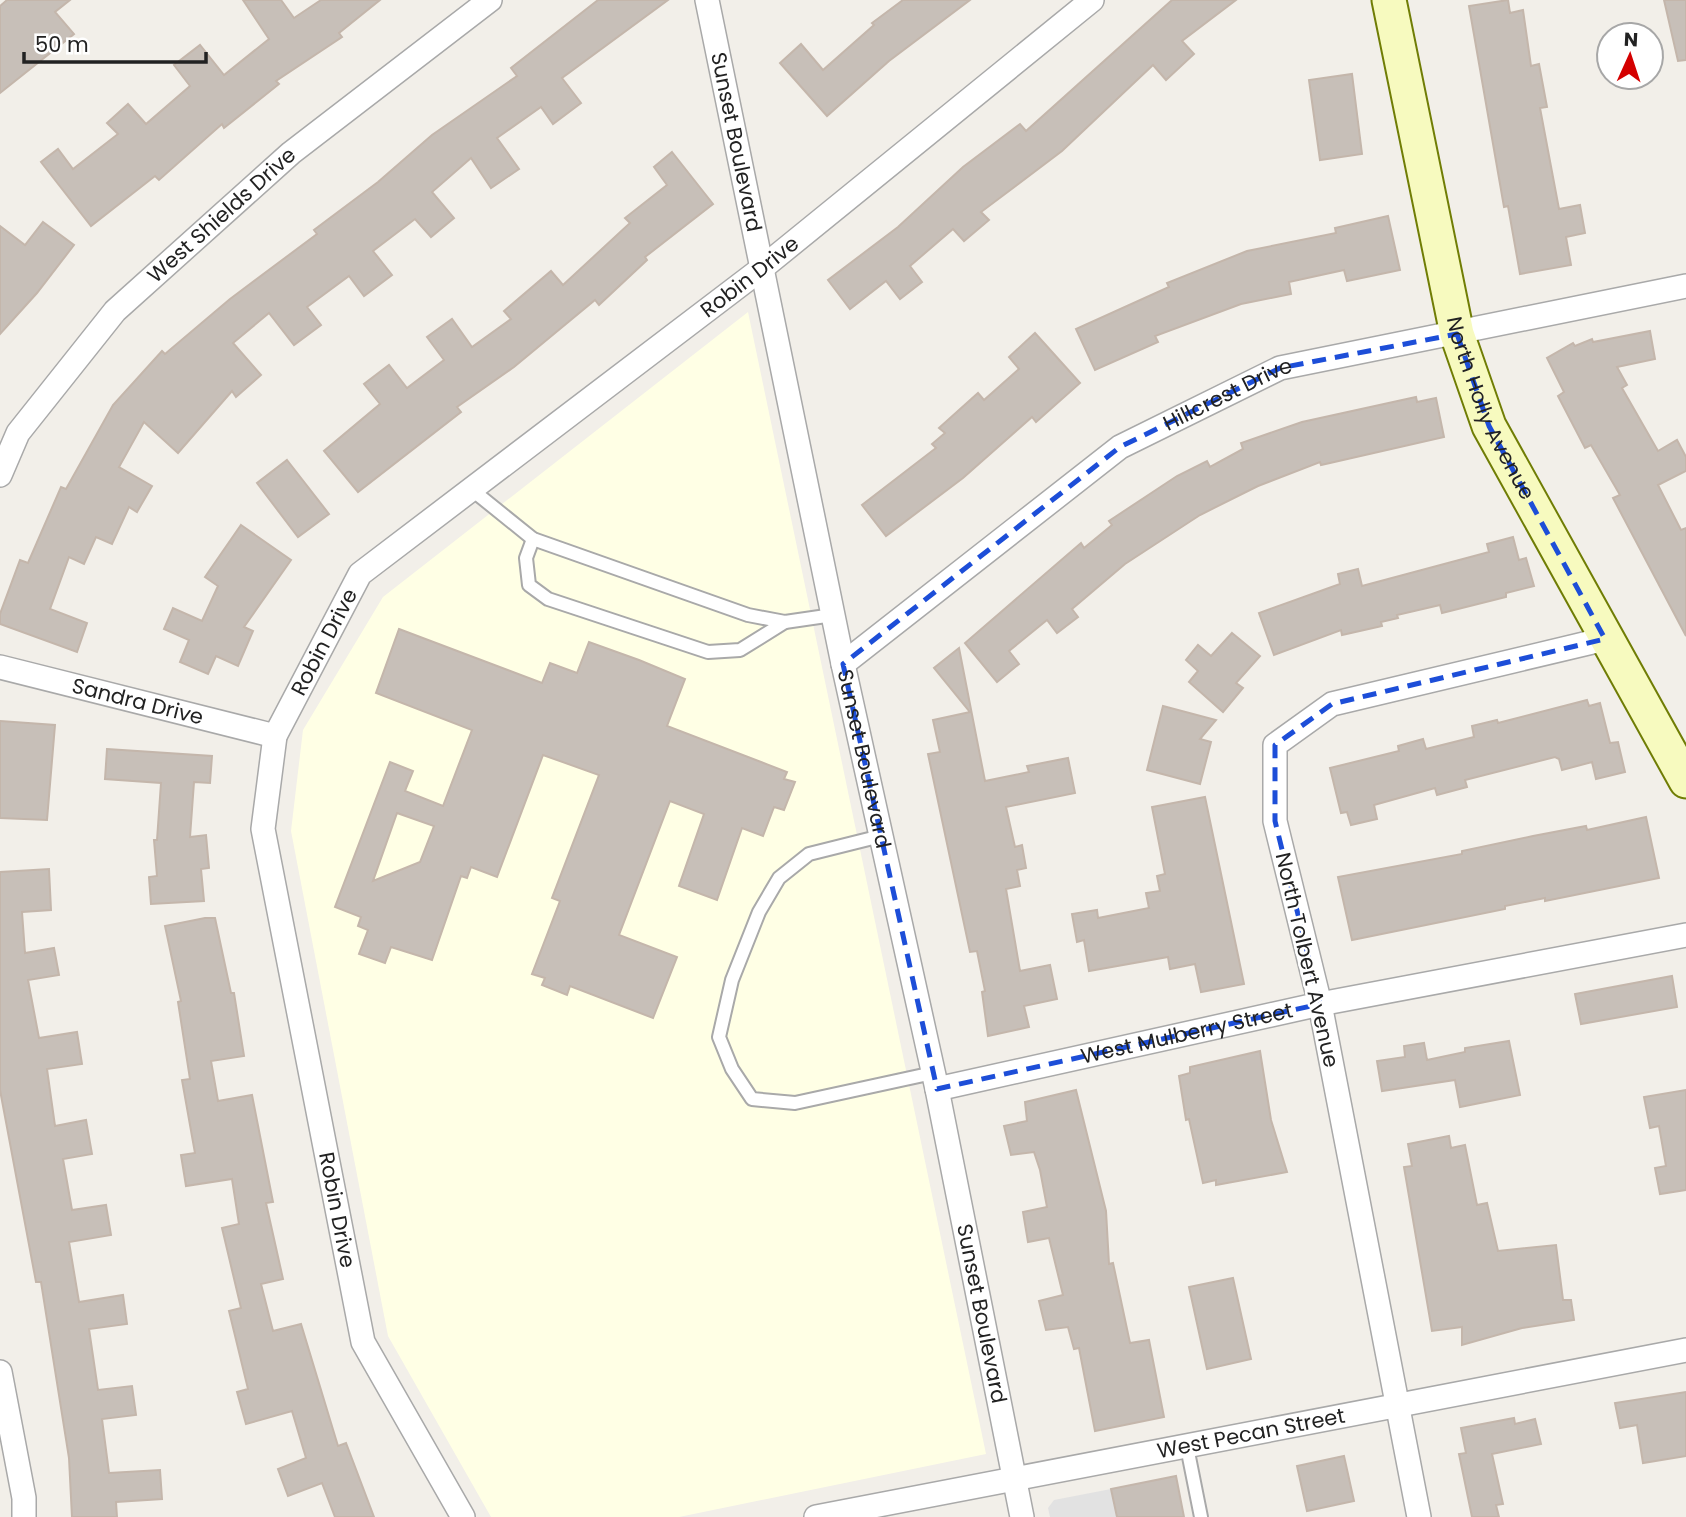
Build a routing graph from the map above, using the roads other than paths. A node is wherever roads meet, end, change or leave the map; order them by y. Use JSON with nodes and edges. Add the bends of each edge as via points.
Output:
{"nodes":[{"id":1,"x":490,"y":0,"type":"edge"},
{"id":2,"x":707,"y":0,"type":"edge"},
{"id":3,"x":1092,"y":0,"type":"edge"},
{"id":4,"x":1389,"y":0,"type":"edge"},
{"id":5,"x":761,"y":269,"type":"junction"},
{"id":6,"x":1686,"y":286,"type":"edge"},
{"id":7,"x":1457,"y":334,"type":"junction"},
{"id":8,"x":0,"y":475,"type":"edge"},
{"id":9,"x":471,"y":489,"type":"junction"},
{"id":10,"x":533,"y":539,"type":"junction"},
{"id":11,"x":832,"y":615,"type":"junction"},
{"id":12,"x":785,"y":622,"type":"junction"},
{"id":13,"x":1605,"y":639,"type":"junction"},
{"id":14,"x":843,"y":664,"type":"junction"},
{"id":15,"x":0,"y":667,"type":"edge"},
{"id":16,"x":275,"y":736,"type":"junction"},
{"id":17,"x":1686,"y":781,"type":"edge"},
{"id":18,"x":881,"y":836,"type":"junction"},
{"id":19,"x":1686,"y":935,"type":"edge"},
{"id":20,"x":1320,"y":1004,"type":"junction"},
{"id":21,"x":935,"y":1081,"type":"junction"},
{"id":22,"x":1686,"y":1350,"type":"edge"},
{"id":23,"x":0,"y":1372,"type":"edge"},
{"id":24,"x":1397,"y":1407,"type":"junction"},
{"id":25,"x":1187,"y":1447,"type":"junction"},
{"id":26,"x":1015,"y":1481,"type":"junction"},
{"id":27,"x":24,"y":1517,"type":"edge"},
{"id":28,"x":463,"y":1517,"type":"edge"},
{"id":29,"x":816,"y":1517,"type":"edge"},
{"id":30,"x":1022,"y":1517,"type":"edge"},
{"id":31,"x":1201,"y":1517,"type":"edge"},
{"id":32,"x":1419,"y":1517,"type":"edge"}],
"edges":[{"from":1,"to":8,"type":"street","name":"West Shields Drive","via":[[291,153],[115,311],[18,433]]},
{"from":2,"to":5,"type":"street","name":"Sunset Boulevard"},
{"from":3,"to":5,"type":"street","name":"Robin Drive"},
{"from":4,"to":7,"type":"street","name":"North Holly Avenue"},
{"from":5,"to":9,"type":"street","name":"Robin Drive"},
{"from":5,"to":11,"type":"street","name":"Sunset Boulevard"},
{"from":6,"to":7,"type":"street","name":"Hillcrest Drive"},
{"from":7,"to":13,"type":"street","name":"North Holly Avenue","via":[[1489,426]]},
{"from":7,"to":14,"type":"street","name":"Hillcrest Drive","via":[[1280,368],[1120,447]]},
{"from":9,"to":10,"type":"lane"},
{"from":9,"to":16,"type":"street","name":"Robin Drive","via":[[360,574]]},
{"from":10,"to":12,"type":"lane","via":[[748,615]]},
{"from":10,"to":12,"type":"lane","via":[[526,558],[529,585],[548,599],[708,652],[740,650]]},
{"from":11,"to":12,"type":"lane"},
{"from":11,"to":14,"type":"street","name":"Sunset Boulevard"},
{"from":13,"to":17,"type":"street","name":"North Holly Avenue"},
{"from":13,"to":20,"type":"street","name":"North Tolbert Avenue","via":[[1332,704],[1275,745],[1275,821]]},
{"from":14,"to":18,"type":"street","name":"Sunset Boulevard"},
{"from":15,"to":16,"type":"street","name":"Sandra Drive"},
{"from":16,"to":28,"type":"street","name":"Robin Drive","via":[[263,829],[363,1342]]},
{"from":18,"to":21,"type":"street","name":"Sunset Boulevard"},
{"from":18,"to":21,"type":"lane","via":[[810,854],[779,878],[759,912],[732,979],[719,1037],[732,1069],[752,1099],[795,1103]]},
{"from":19,"to":20,"type":"street","name":"West Mulberry Street"},
{"from":20,"to":21,"type":"street","name":"West Mulberry Street"},
{"from":20,"to":24,"type":"street","name":"North Tolbert Avenue"},
{"from":21,"to":26,"type":"street","name":"Sunset Boulevard"},
{"from":22,"to":24,"type":"street","name":"West Pecan Street"},
{"from":23,"to":27,"type":"street"},
{"from":24,"to":25,"type":"street","name":"West Pecan Street"},
{"from":24,"to":32,"type":"street","name":"North Tolbert Avenue"},
{"from":25,"to":26,"type":"street","name":"West Pecan Street"},
{"from":25,"to":31,"type":"lane"},
{"from":26,"to":29,"type":"street","name":"West Pecan Street"},
{"from":26,"to":30,"type":"street","name":"Sunset Boulevard"}]}
